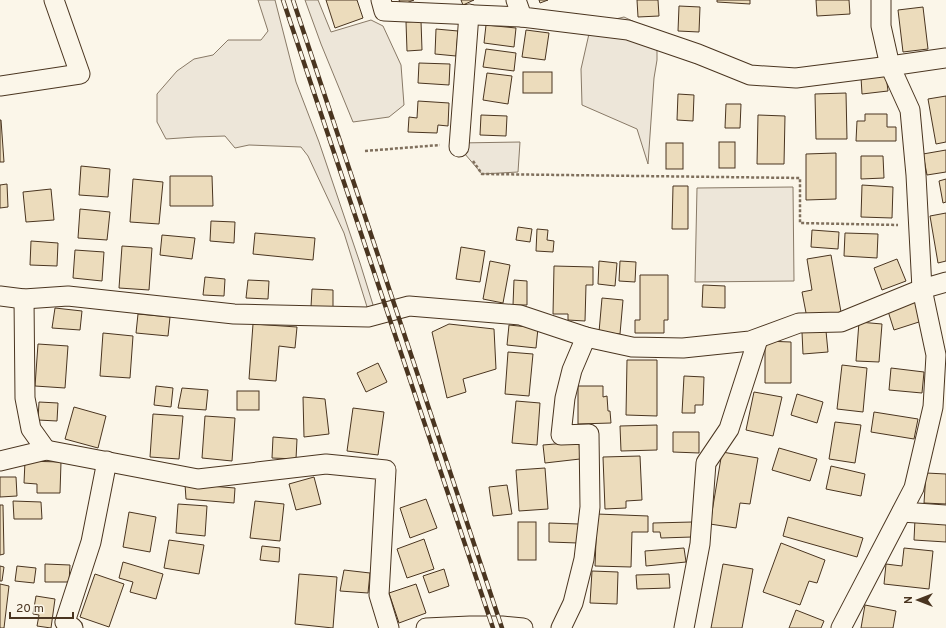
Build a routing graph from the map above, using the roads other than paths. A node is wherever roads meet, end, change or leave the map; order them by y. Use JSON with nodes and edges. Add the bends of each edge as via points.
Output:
{"nodes":[{"id":1,"x":54,"y":0,"type":"edge"},
{"id":2,"x":381,"y":0,"type":"edge"},
{"id":3,"x":881,"y":0,"type":"edge"},
{"id":4,"x":519,"y":8,"type":"edge"},
{"id":5,"x":469,"y":14,"type":"junction"},
{"id":6,"x":946,"y":58,"type":"edge"},
{"id":7,"x":890,"y":66,"type":"junction"},
{"id":8,"x":0,"y":86,"type":"edge"},
{"id":9,"x":459,"y":148,"type":"road end"},
{"id":10,"x":946,"y":282,"type":"edge"},
{"id":11,"x":922,"y":289,"type":"junction"},
{"id":12,"x":0,"y":296,"type":"edge"},
{"id":13,"x":24,"y":299,"type":"junction"},
{"id":14,"x":586,"y":337,"type":"junction"},
{"id":15,"x":758,"y":339,"type":"junction"},
{"id":16,"x":46,"y":450,"type":"junction"},
{"id":17,"x":0,"y":461,"type":"edge"},
{"id":18,"x":107,"y":461,"type":"junction"},
{"id":19,"x":902,"y":512,"type":"junction"},
{"id":20,"x":946,"y":515,"type":"edge"},
{"id":21,"x":470,"y":627,"type":"edge"},
{"id":22,"x":73,"y":628,"type":"edge"},
{"id":23,"x":389,"y":628,"type":"edge"},
{"id":24,"x":426,"y":628,"type":"edge"},
{"id":25,"x":523,"y":628,"type":"edge"},
{"id":26,"x":561,"y":628,"type":"edge"},
{"id":27,"x":684,"y":628,"type":"edge"},
{"id":28,"x":841,"y":628,"type":"edge"}],
"edges":[{"from":1,"to":8,"type":"street","via":[[80,74]]},
{"from":2,"to":5,"type":"street","via":[[384,11]]},
{"from":3,"to":7,"type":"street","via":[[880,26]]},
{"from":4,"to":5,"type":"street"},
{"from":4,"to":7,"type":"street","via":[[628,30],[750,75],[796,78]]},
{"from":5,"to":9,"type":"street"},
{"from":6,"to":7,"type":"street"},
{"from":7,"to":11,"type":"street","via":[[910,110]]},
{"from":10,"to":11,"type":"street"},
{"from":11,"to":15,"type":"street","via":[[840,322],[799,323]]},
{"from":11,"to":19,"type":"street","via":[[936,355],[933,407],[914,488]]},
{"from":12,"to":13,"type":"street"},
{"from":13,"to":14,"type":"street","via":[[68,296],[234,314],[368,317],[409,306],[520,315]]},
{"from":13,"to":16,"type":"street","via":[[25,398],[31,429]]},
{"from":14,"to":15,"type":"street","via":[[632,347],[682,348]]},
{"from":14,"to":26,"type":"street","via":[[572,370],[565,398],[561,435],[590,434],[590,507],[584,559],[573,603]]},
{"from":15,"to":27,"type":"street","via":[[729,429],[706,463],[700,544]]},
{"from":16,"to":17,"type":"street"},
{"from":16,"to":18,"type":"street"},
{"from":18,"to":22,"type":"street","via":[[91,542],[65,622]]},
{"from":18,"to":23,"type":"street","via":[[198,478],[326,464],[386,470],[378,595]]},
{"from":19,"to":20,"type":"street"},
{"from":19,"to":28,"type":"street"},
{"from":21,"to":24,"type":"street"},
{"from":21,"to":25,"type":"street"}]}
